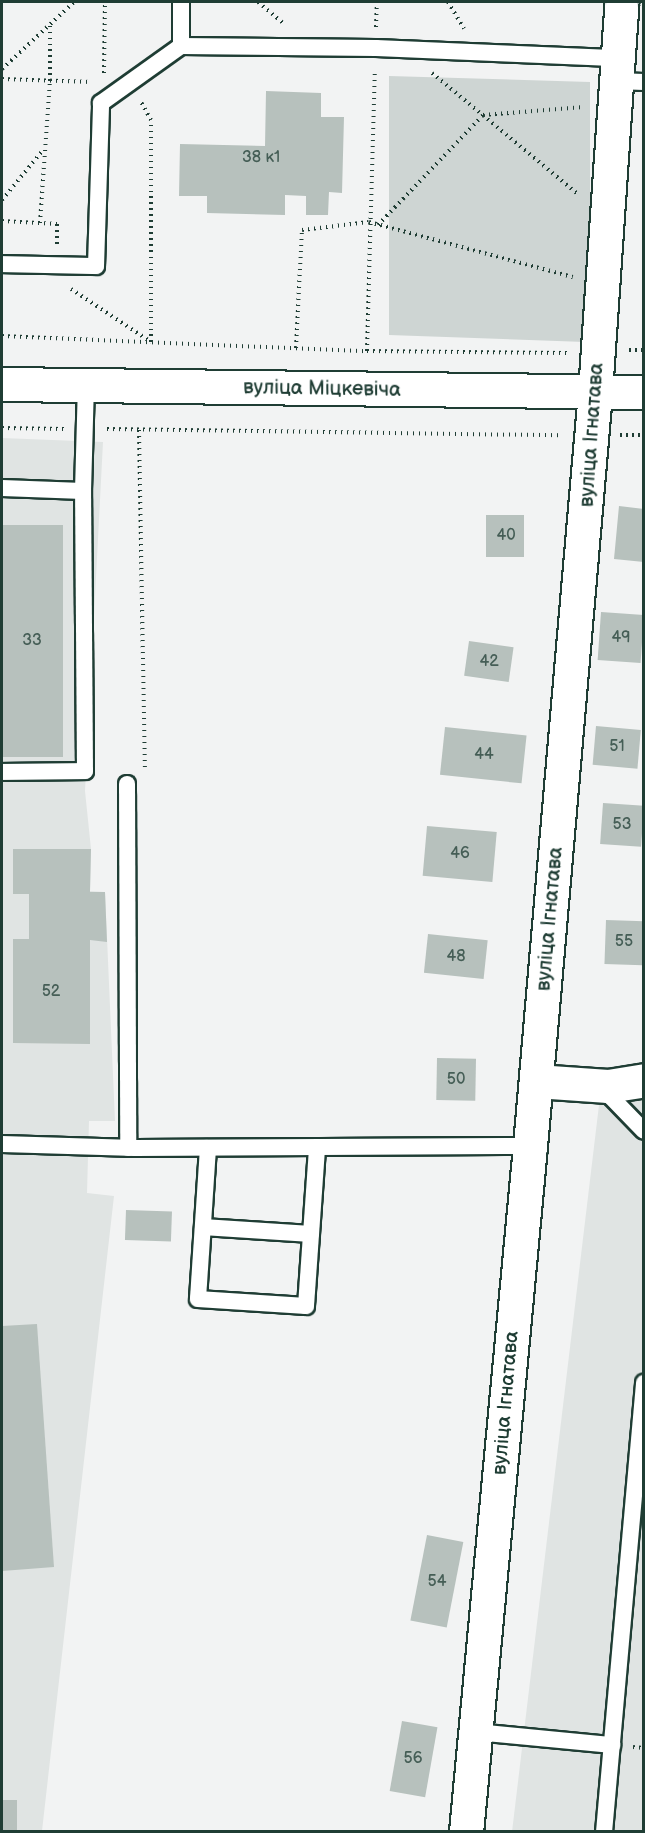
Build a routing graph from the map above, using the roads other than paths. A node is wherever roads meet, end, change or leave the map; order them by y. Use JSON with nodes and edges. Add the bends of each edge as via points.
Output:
{"nodes":[{"id":1,"x":181,"y":2,"type":"edge"},
{"id":2,"x":621,"y":6,"type":"dead end"},
{"id":3,"x":181,"y":46,"type":"junction"},
{"id":4,"x":623,"y":81,"type":"edge"},
{"id":5,"x":2,"y":264,"type":"edge"},
{"id":6,"x":2,"y":384,"type":"edge"},
{"id":7,"x":86,"y":386,"type":"junction"},
{"id":8,"x":595,"y":392,"type":"junction"},
{"id":9,"x":644,"y":392,"type":"edge"},
{"id":10,"x":2,"y":488,"type":"edge"},
{"id":11,"x":83,"y":491,"type":"junction"},
{"id":12,"x":2,"y":772,"type":"edge"},
{"id":13,"x":127,"y":784,"type":"dead end"},
{"id":14,"x":644,"y":1080,"type":"edge"},
{"id":15,"x":536,"y":1081,"type":"junction"},
{"id":16,"x":608,"y":1086,"type":"junction"},
{"id":17,"x":644,"y":1131,"type":"edge"},
{"id":18,"x":2,"y":1144,"type":"edge"},
{"id":19,"x":530,"y":1146,"type":"junction"},
{"id":20,"x":317,"y":1147,"type":"junction"},
{"id":21,"x":128,"y":1148,"type":"junction"},
{"id":22,"x":208,"y":1148,"type":"junction"},
{"id":23,"x":203,"y":1227,"type":"junction"},
{"id":24,"x":311,"y":1234,"type":"junction"},
{"id":25,"x":644,"y":1383,"type":"edge"},
{"id":26,"x":476,"y":1732,"type":"junction"},
{"id":27,"x":612,"y":1745,"type":"junction"},
{"id":28,"x":466,"y":1832,"type":"edge"},
{"id":29,"x":604,"y":1832,"type":"edge"}],
"edges":[{"from":1,"to":3,"type":"lane"},
{"from":2,"to":4,"type":"street","name":"вуліца Ігнатава"},
{"from":3,"to":4,"type":"lane","via":[[404,49]]},
{"from":3,"to":5,"type":"lane","via":[[100,103],[96,266]]},
{"from":4,"to":8,"type":"street","name":"вуліца Ігнатава","via":[[607,218]]},
{"from":6,"to":7,"type":"street","name":"вуліца Міцкевіча"},
{"from":7,"to":8,"type":"street","name":"вуліца Міцкевіча"},
{"from":7,"to":11,"type":"lane"},
{"from":8,"to":9,"type":"street","name":"вуліца Міцкевіча"},
{"from":8,"to":15,"type":"street","name":"вуліца Ігнатава"},
{"from":10,"to":11,"type":"lane"},
{"from":11,"to":12,"type":"lane","via":[[85,771]]},
{"from":13,"to":21,"type":"lane"},
{"from":14,"to":16,"type":"street"},
{"from":15,"to":16,"type":"street"},
{"from":15,"to":19,"type":"street","name":"вуліца Ігнатава"},
{"from":16,"to":17,"type":"lane","via":[[611,1097]]},
{"from":18,"to":21,"type":"lane"},
{"from":19,"to":20,"type":"lane"},
{"from":19,"to":26,"type":"street","name":"вуліца Ігнатава"},
{"from":20,"to":22,"type":"lane"},
{"from":20,"to":24,"type":"lane"},
{"from":21,"to":22,"type":"lane"},
{"from":22,"to":23,"type":"lane"},
{"from":23,"to":24,"type":"lane"},
{"from":23,"to":24,"type":"lane","via":[[198,1299],[306,1306]]},
{"from":25,"to":27,"type":"lane"},
{"from":26,"to":27,"type":"lane"},
{"from":26,"to":28,"type":"street","name":"вуліца Ігнатава"},
{"from":27,"to":29,"type":"lane"}]}
